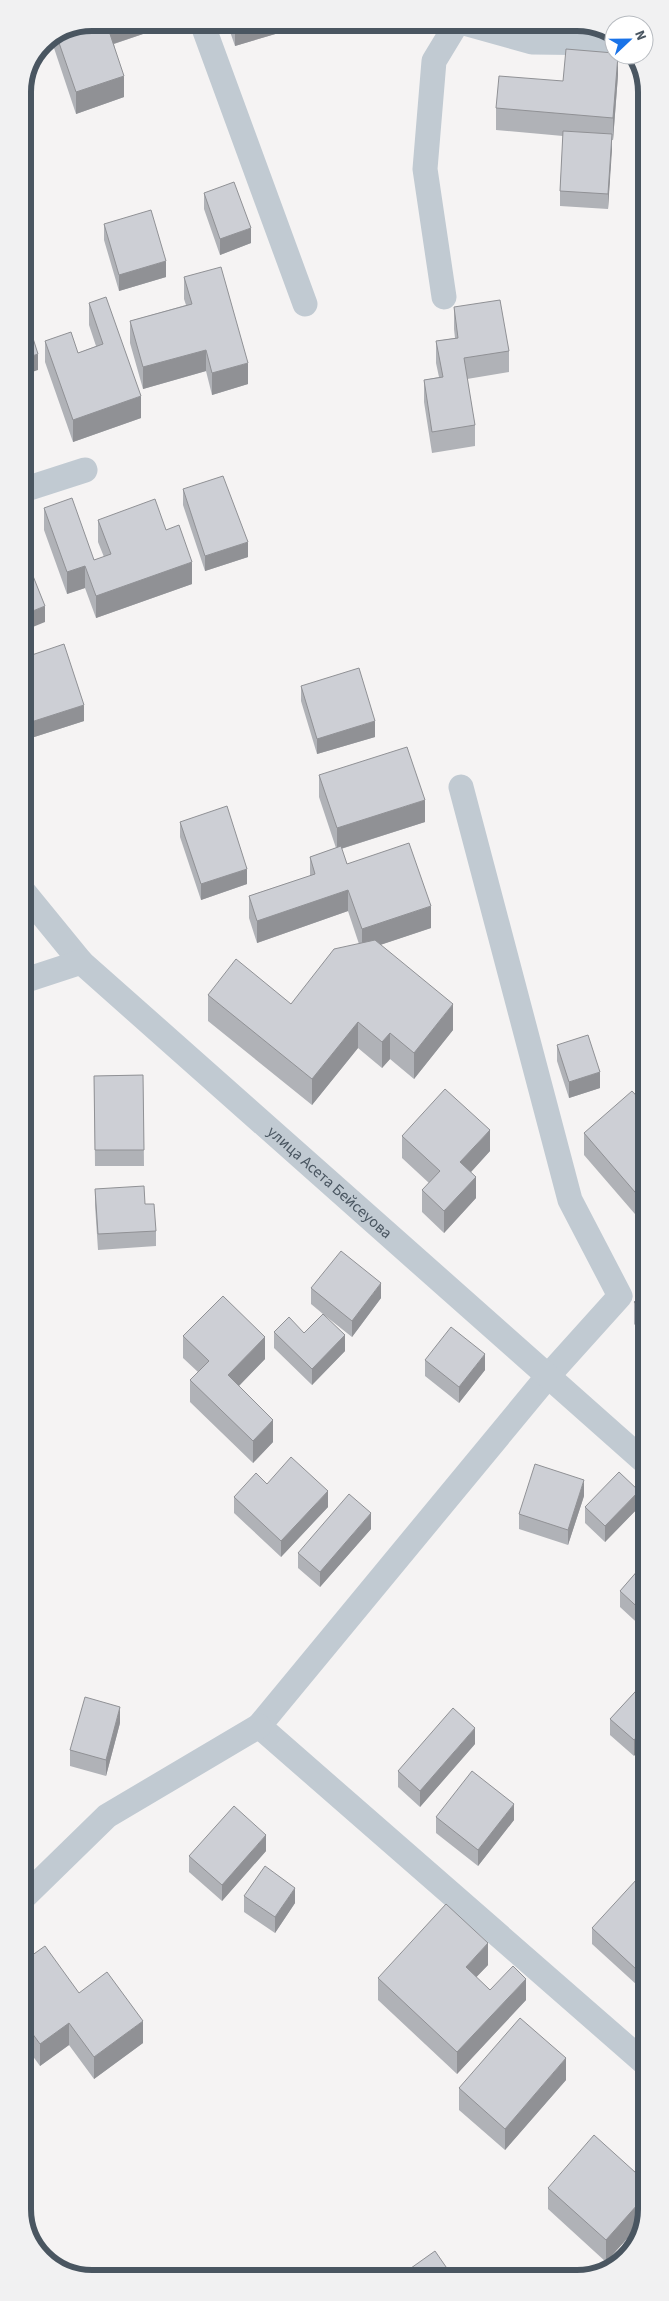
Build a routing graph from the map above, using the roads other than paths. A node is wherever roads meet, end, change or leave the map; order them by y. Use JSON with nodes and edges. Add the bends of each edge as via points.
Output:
{"nodes":[{"id":1,"x":205,"y":31,"type":"edge"},
{"id":2,"x":452,"y":31,"type":"edge"},
{"id":3,"x":493,"y":31,"type":"edge"},
{"id":4,"x":604,"y":43,"type":"edge"},
{"id":5,"x":444,"y":297,"type":"dead end"},
{"id":6,"x":305,"y":304,"type":"dead end"},
{"id":7,"x":85,"y":470,"type":"dead end"},
{"id":8,"x":31,"y":487,"type":"edge"},
{"id":9,"x":461,"y":787,"type":"dead end"},
{"id":10,"x":31,"y":901,"type":"edge"},
{"id":11,"x":81,"y":962,"type":"junction"},
{"id":12,"x":31,"y":978,"type":"edge"},
{"id":13,"x":548,"y":1376,"type":"junction"},
{"id":14,"x":638,"y":1456,"type":"edge"},
{"id":15,"x":259,"y":1726,"type":"junction"},
{"id":16,"x":31,"y":1890,"type":"edge"},
{"id":17,"x":638,"y":2057,"type":"edge"}],
"edges":[{"from":1,"to":6,"type":"street"},
{"from":2,"to":5,"type":"street","via":[[434,61],[425,169]]},
{"from":3,"to":4,"type":"street","via":[[532,42]]},
{"from":7,"to":8,"type":"street"},
{"from":9,"to":13,"type":"street","via":[[570,1200],[620,1296]]},
{"from":10,"to":11,"type":"street","name":"улица Асета Бейсеуова"},
{"from":11,"to":12,"type":"street"},
{"from":11,"to":13,"type":"street","name":"улица Асета Бейсеуова"},
{"from":13,"to":14,"type":"street","name":"улица Асета Бейсеуова"},
{"from":13,"to":15,"type":"street"},
{"from":15,"to":16,"type":"street","via":[[107,1816]]},
{"from":15,"to":17,"type":"street"}]}
